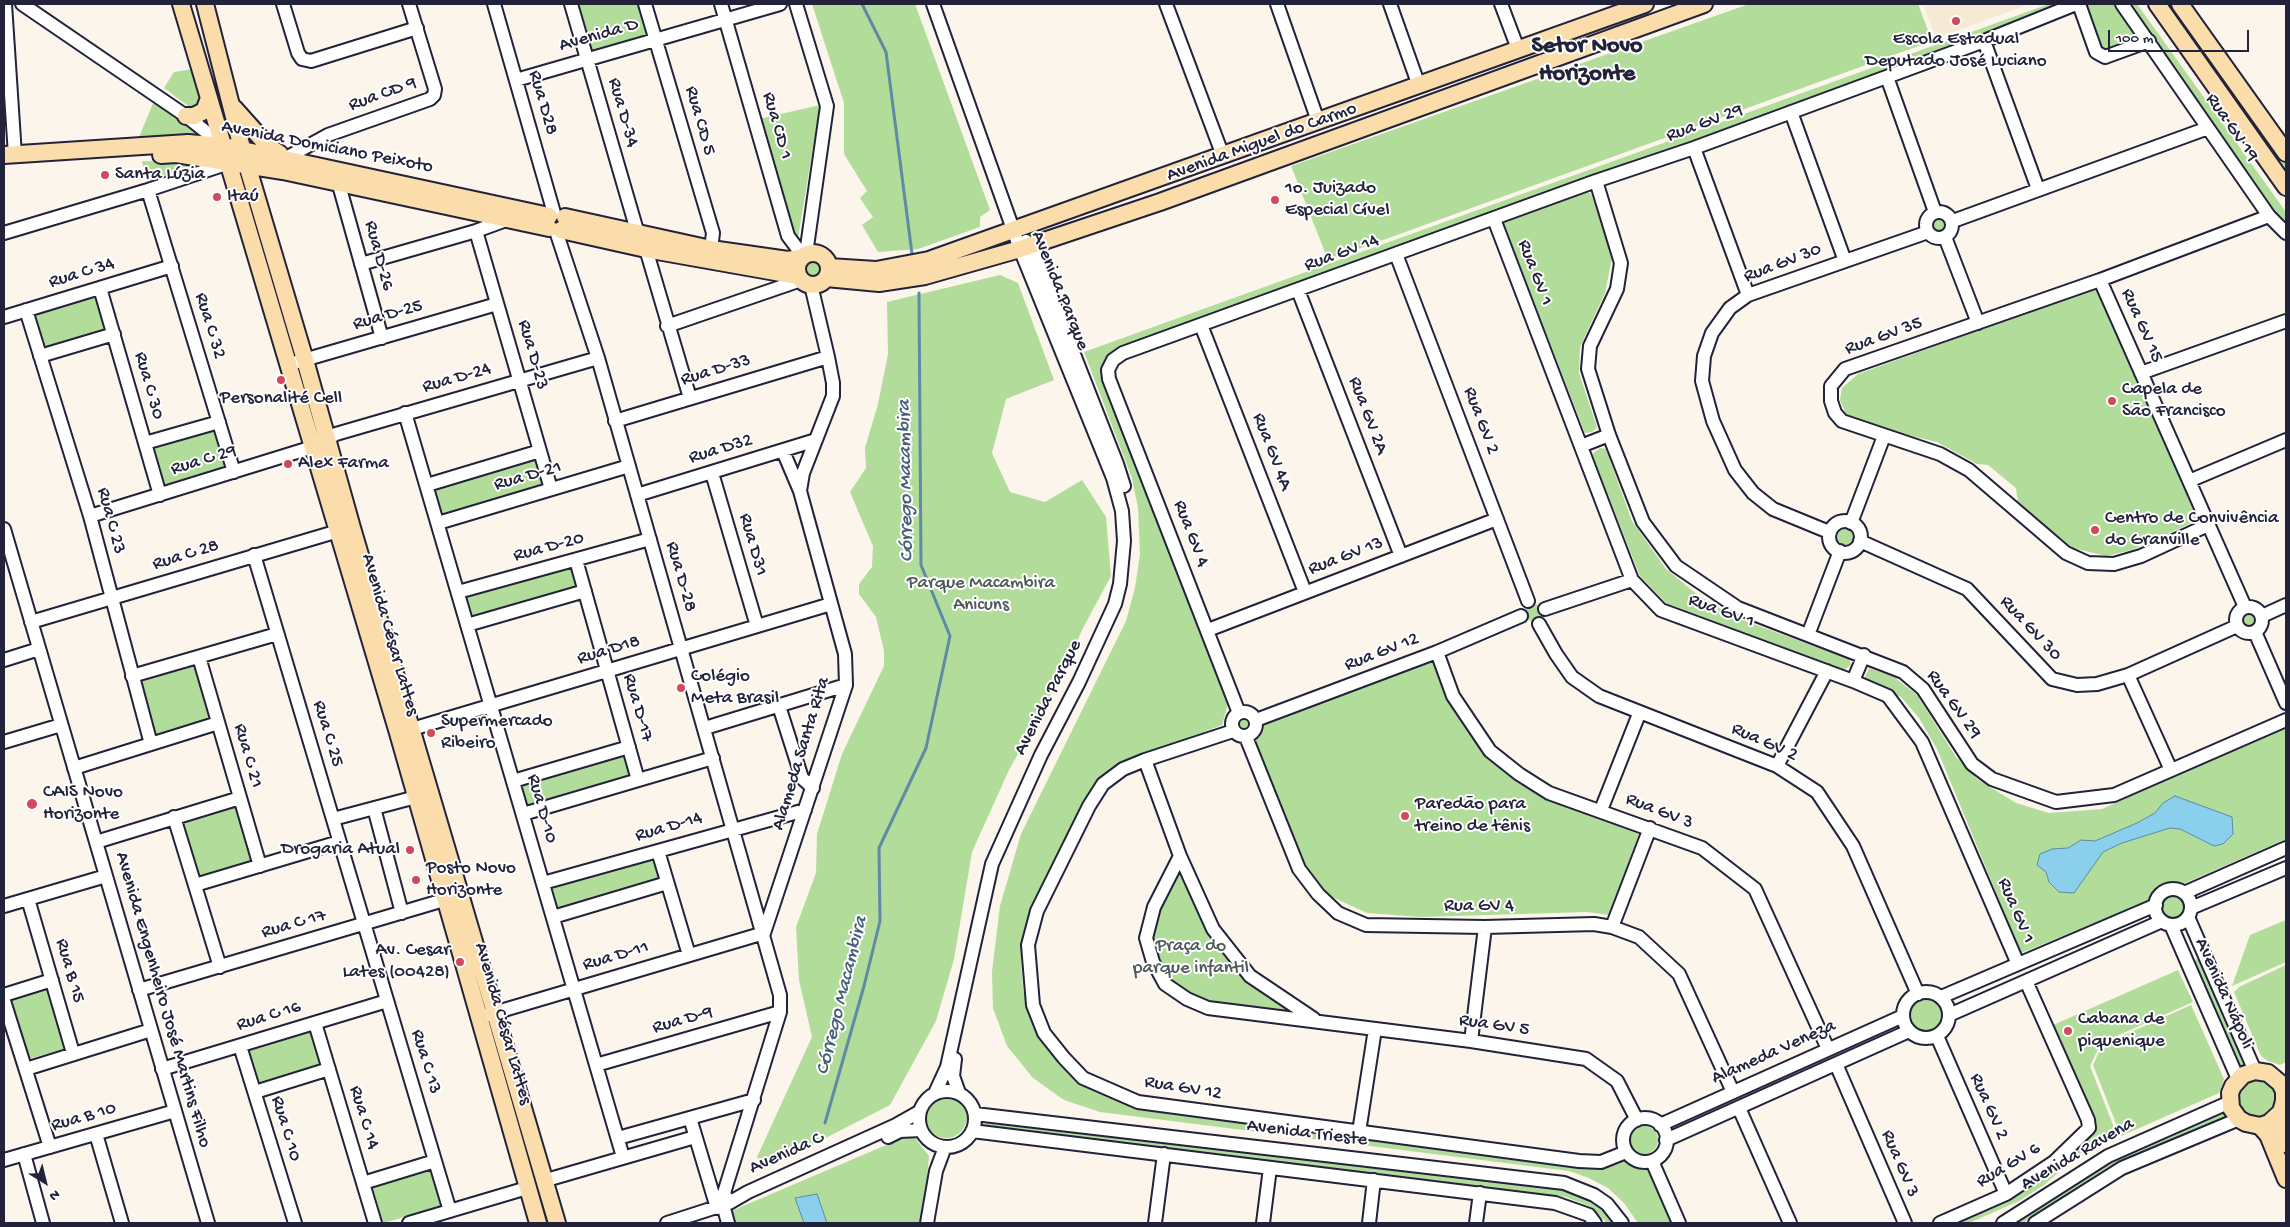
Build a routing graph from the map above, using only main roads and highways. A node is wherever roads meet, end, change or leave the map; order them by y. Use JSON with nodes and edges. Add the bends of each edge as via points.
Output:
{"nodes":[{"id":1,"x":182,"y":4,"type":"edge"},
{"id":2,"x":205,"y":4,"type":"edge"},
{"id":3,"x":1645,"y":4,"type":"edge"},
{"id":4,"x":1704,"y":4,"type":"edge"},
{"id":5,"x":2157,"y":4,"type":"edge"},
{"id":6,"x":2180,"y":4,"type":"edge"},
{"id":7,"x":1619,"y":8,"type":"edge"},
{"id":8,"x":210,"y":98,"type":"junction"},
{"id":9,"x":233,"y":107,"type":"junction"},
{"id":10,"x":186,"y":116,"type":"road end"},
{"id":11,"x":224,"y":146,"type":"junction"},
{"id":12,"x":242,"y":148,"type":"junction"},
{"id":13,"x":2286,"y":153,"type":"edge"},
{"id":14,"x":1223,"y":156,"type":"junction"},
{"id":15,"x":7,"y":159,"type":"edge"},
{"id":16,"x":229,"y":163,"type":"junction"},
{"id":17,"x":248,"y":165,"type":"junction"},
{"id":18,"x":285,"y":165,"type":"junction"},
{"id":19,"x":2286,"y":187,"type":"edge"},
{"id":20,"x":257,"y":196,"type":"junction"},
{"id":21,"x":1160,"y":202,"type":"junction"},
{"id":22,"x":556,"y":223,"type":"junction"},
{"id":23,"x":803,"y":256,"type":"junction"},
{"id":24,"x":827,"y":273,"type":"junction"},
{"id":25,"x":803,"y":280,"type":"junction"},
{"id":26,"x":345,"y":529,"type":"junction"},
{"id":27,"x":404,"y":731,"type":"junction"},
{"id":28,"x":452,"y":898,"type":"junction"},
{"id":29,"x":487,"y":1015,"type":"junction"},
{"id":30,"x":2280,"y":1073,"type":"edge"},
{"id":31,"x":2284,"y":1103,"type":"edge"},
{"id":32,"x":2260,"y":1126,"type":"junction"},
{"id":33,"x":2286,"y":1144,"type":"edge"},
{"id":34,"x":2286,"y":1178,"type":"edge"},
{"id":35,"x":538,"y":1223,"type":"edge"},
{"id":36,"x":557,"y":1223,"type":"edge"}],
"edges":[{"from":1,"to":8,"type":"main road","name":"Avenida César Lattes"},
{"from":2,"to":9,"type":"main road","name":"Avenida César Lattes"},
{"from":3,"to":7,"type":"main road","name":"Avenida Miguel do Carmo"},
{"from":4,"to":21,"type":"main road","name":"Avenida Miguel do Carmo"},
{"from":5,"to":19,"type":"main road"},
{"from":6,"to":13,"type":"main road"},
{"from":7,"to":14,"type":"main road","name":"Avenida Miguel do Carmo","via":[[1518,49]]},
{"from":8,"to":10,"type":"main road","via":[[204,111]]},
{"from":8,"to":11,"type":"main road","name":"Avenida César Lattes"},
{"from":9,"to":12,"type":"main road","name":"Avenida César Lattes"},
{"from":9,"to":18,"type":"main road"},
{"from":11,"to":12,"type":"main road","name":"Avenida Domiciano Peixoto"},
{"from":11,"to":15,"type":"main road","name":"Avenida Domiciano Peixoto","via":[[188,143]]},
{"from":11,"to":16,"type":"main road","name":"Avenida César Lattes"},
{"from":12,"to":17,"type":"main road","name":"Avenida César Lattes"},
{"from":12,"to":18,"type":"main road","name":"Avenida Domiciano Peixoto"},
{"from":14,"to":21,"type":"main road","via":[[1221,165],[1214,172]]},
{"from":14,"to":24,"type":"main road","name":"Avenida Miguel do Carmo","via":[[914,264]]},
{"from":15,"to":16,"type":"main road","name":"Avenida Domiciano Peixoto","via":[[176,154]]},
{"from":16,"to":17,"type":"main road","name":"Avenida Domiciano Peixoto"},
{"from":16,"to":26,"type":"main road","name":"Avenida César Lattes","via":[[313,448]]},
{"from":17,"to":18,"type":"main road","name":"Avenida Domiciano Peixoto"},
{"from":17,"to":20,"type":"main road","name":"Avenida César Lattes"},
{"from":18,"to":20,"type":"main road","via":[[262,184]]},
{"from":18,"to":22,"type":"main road","name":"Avenida Domiciano Peixoto"},
{"from":18,"to":22,"type":"main road","name":"Avenida Domiciano Peixoto","via":[[339,184],[506,220]]},
{"from":20,"to":26,"type":"main road","name":"Avenida César Lattes","via":[[328,440]]},
{"from":21,"to":24,"type":"main road","name":"Avenida Miguel do Carmo","via":[[1026,247],[925,276],[879,283]]},
{"from":22,"to":23,"type":"main road","name":"Avenida Domiciano Peixoto","via":[[788,260]]},
{"from":22,"to":25,"type":"main road","name":"Avenida Domiciano Peixoto","via":[[646,249]]},
{"from":23,"to":24,"type":"main road","via":[[814,252],[821,255],[826,260]]},
{"from":23,"to":25,"type":"main road","via":[[797,264]]},
{"from":24,"to":25,"type":"main road","via":[[822,282]]},
{"from":26,"to":27,"type":"main road","name":"Avenida César Lattes"},
{"from":27,"to":28,"type":"main road","name":"Avenida César Lattes"},
{"from":27,"to":28,"type":"main road","name":"Avenida César Lattes","via":[[416,797]]},
{"from":28,"to":29,"type":"main road","name":"Avenida César Lattes"},
{"from":29,"to":35,"type":"main road","name":"Avenida César Lattes"},
{"from":29,"to":36,"type":"main road","name":"Avenida César Lattes"},
{"from":30,"to":31,"type":"main road"},
{"from":30,"to":32,"type":"main road","via":[[2255,1071],[2238,1079],[2230,1094],[2230,1102],[2239,1119]]},
{"from":31,"to":32,"type":"main road","via":[[2276,1118]]},
{"from":31,"to":33,"type":"main road","via":[[2280,1130]]},
{"from":32,"to":34,"type":"main road","via":[[2268,1135]]}]}
